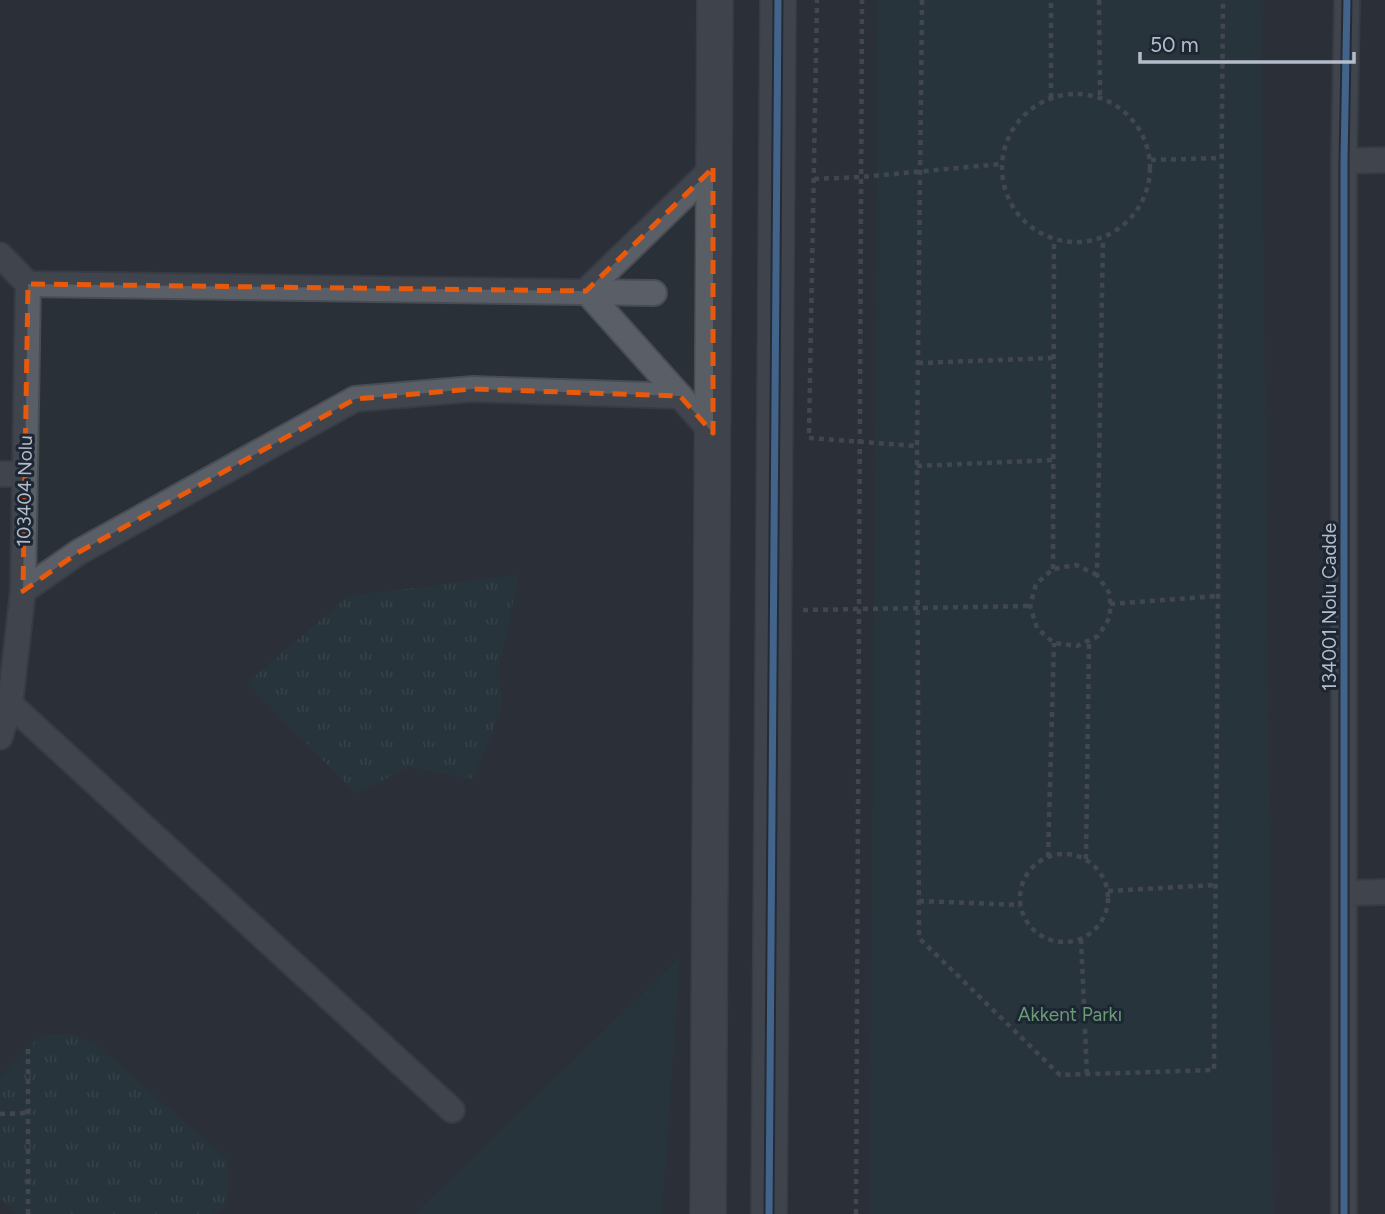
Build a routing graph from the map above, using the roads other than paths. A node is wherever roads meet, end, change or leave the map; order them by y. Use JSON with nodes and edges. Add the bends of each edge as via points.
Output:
{"nodes":[{"id":1,"x":715,"y":0,"type":"edge"},
{"id":2,"x":778,"y":0,"type":"edge"},
{"id":3,"x":1347,"y":0,"type":"edge"},
{"id":4,"x":1385,"y":160,"type":"edge"},
{"id":5,"x":1344,"y":161,"type":"junction"},
{"id":6,"x":713,"y":168,"type":"junction"},
{"id":7,"x":0,"y":255,"type":"edge"},
{"id":8,"x":28,"y":284,"type":"junction"},
{"id":9,"x":586,"y":291,"type":"junction"},
{"id":10,"x":654,"y":293,"type":"dead end"},
{"id":11,"x":680,"y":396,"type":"junction"},
{"id":12,"x":713,"y":433,"type":"junction"},
{"id":13,"x":12,"y":474,"type":"edge"},
{"id":14,"x":23,"y":591,"type":"junction"},
{"id":15,"x":10,"y":704,"type":"junction"},
{"id":16,"x":0,"y":737,"type":"edge"},
{"id":17,"x":1345,"y":892,"type":"junction"},
{"id":18,"x":1385,"y":892,"type":"edge"},
{"id":19,"x":452,"y":1110,"type":"dead end"},
{"id":20,"x":708,"y":1214,"type":"edge"},
{"id":21,"x":769,"y":1214,"type":"edge"},
{"id":22,"x":1344,"y":1214,"type":"edge"}],
"edges":[{"from":1,"to":6,"type":"street"},
{"from":2,"to":21,"type":"street"},
{"from":3,"to":5,"type":"street","name":"134001 Nolu Cadde"},
{"from":4,"to":5,"type":"street"},
{"from":5,"to":17,"type":"street","name":"134001 Nolu Cadde"},
{"from":6,"to":9,"type":"street"},
{"from":6,"to":12,"type":"street"},
{"from":7,"to":8,"type":"street"},
{"from":8,"to":9,"type":"street"},
{"from":8,"to":13,"type":"street","name":"103404 Nolu"},
{"from":9,"to":10,"type":"street"},
{"from":9,"to":11,"type":"street"},
{"from":11,"to":12,"type":"street"},
{"from":11,"to":14,"type":"street","via":[[472,389],[355,400],[79,552]]},
{"from":12,"to":20,"type":"street"},
{"from":13,"to":14,"type":"street","name":"103404 Nolu"},
{"from":14,"to":15,"type":"street","name":"103404 Nolu"},
{"from":15,"to":16,"type":"street","name":"103404 Nolu"},
{"from":15,"to":19,"type":"street"},
{"from":17,"to":18,"type":"street"},
{"from":17,"to":22,"type":"street","name":"134001 Nolu Cadde"}]}
